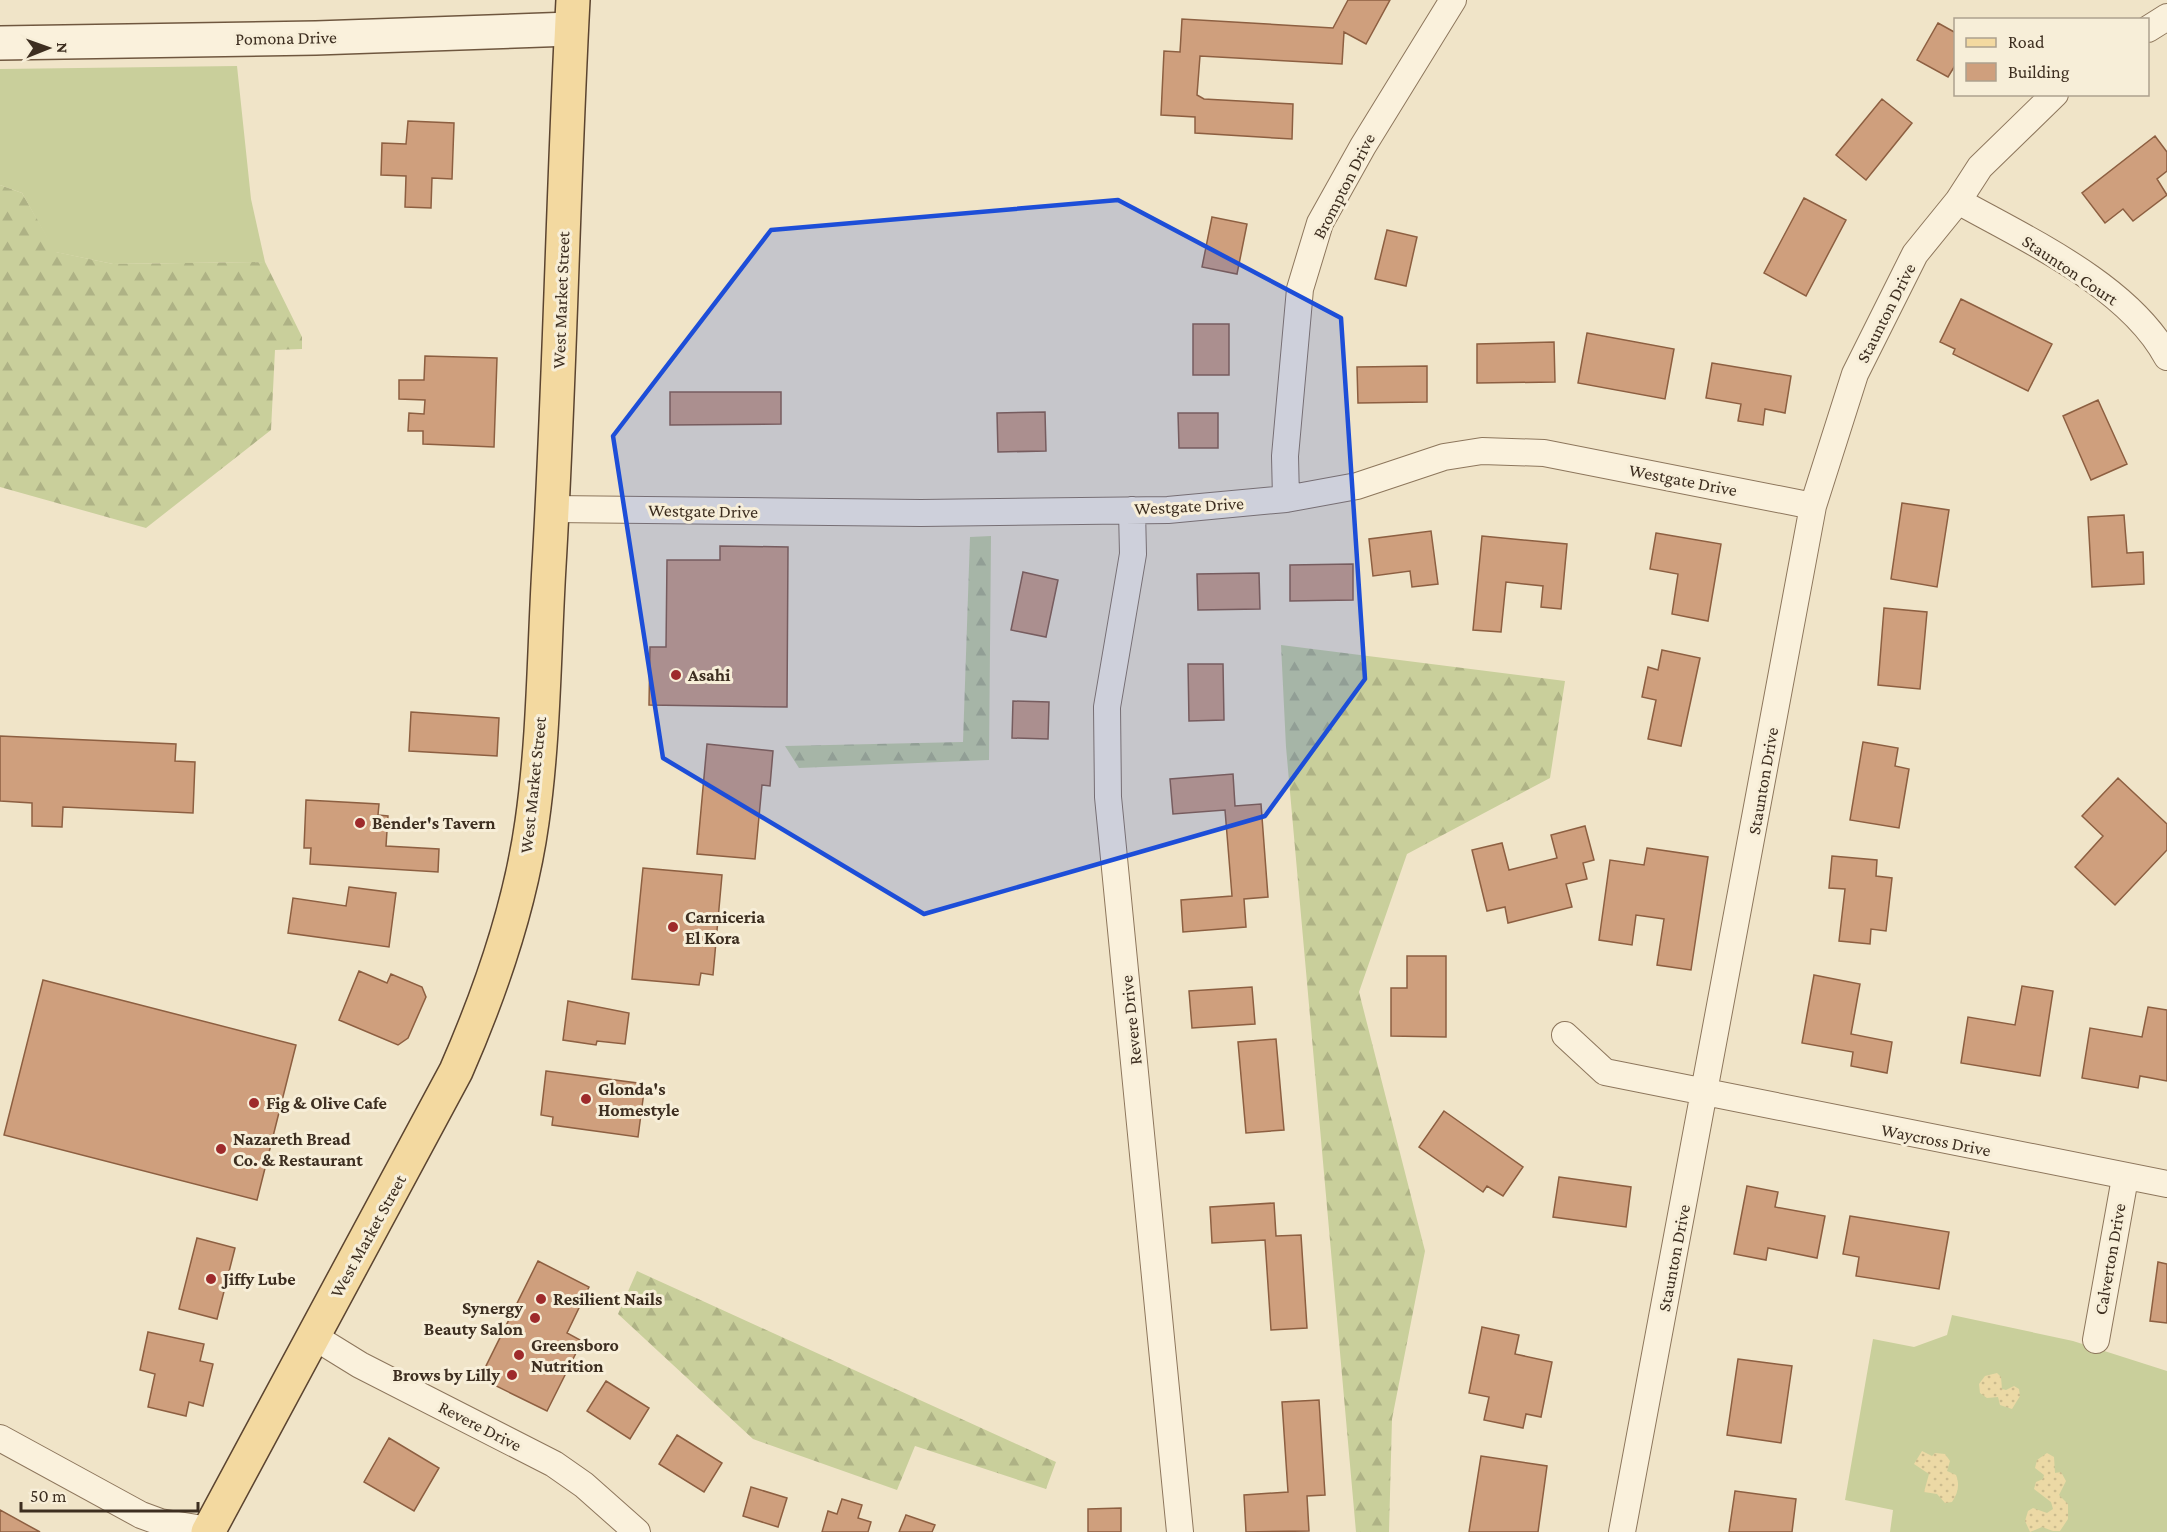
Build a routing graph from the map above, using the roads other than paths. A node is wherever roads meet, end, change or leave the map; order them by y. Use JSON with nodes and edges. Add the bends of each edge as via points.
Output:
{"nodes":[{"id":1,"x":1453,"y":0,"type":"edge"},
{"id":2,"x":572,"y":15,"type":"edge"},
{"id":3,"x":2167,"y":18,"type":"edge"},
{"id":4,"x":2149,"y":28,"type":"edge"},
{"id":5,"x":0,"y":43,"type":"edge"},
{"id":6,"x":2053,"y":96,"type":"edge"},
{"id":7,"x":1958,"y":201,"type":"junction"},
{"id":8,"x":2167,"y":357,"type":"edge"},
{"id":9,"x":1286,"y":499,"type":"junction"},
{"id":10,"x":1813,"y":506,"type":"junction"},
{"id":11,"x":553,"y":509,"type":"junction"},
{"id":12,"x":1132,"y":510,"type":"junction"},
{"id":13,"x":1565,"y":1035,"type":"dead end"},
{"id":14,"x":1705,"y":1094,"type":"junction"},
{"id":15,"x":2125,"y":1178,"type":"junction"},
{"id":16,"x":2167,"y":1184,"type":"edge"},
{"id":17,"x":313,"y":1336,"type":"junction"},
{"id":18,"x":2096,"y":1340,"type":"dead end"},
{"id":19,"x":0,"y":1438,"type":"edge"},
{"id":20,"x":208,"y":1531,"type":"edge"},
{"id":21,"x":637,"y":1532,"type":"edge"},
{"id":22,"x":1180,"y":1532,"type":"edge"},
{"id":23,"x":1622,"y":1532,"type":"edge"}],
"edges":[{"from":1,"to":9,"type":"street","name":"Brompton Drive","via":[[1320,224],[1300,289],[1285,456]]},
{"from":2,"to":5,"type":"street","name":"Pomona Drive","via":[[305,38]]},
{"from":2,"to":11,"type":"main road","name":"West Market Street"},
{"from":3,"to":4,"type":"street"},
{"from":6,"to":7,"type":"street","name":"Staunton Drive","via":[[1980,167]]},
{"from":7,"to":8,"type":"street","name":"Staunton Court","via":[[2050,253],[2111,294],[2156,337]]},
{"from":7,"to":10,"type":"street","name":"Staunton Drive","via":[[1915,254],[1855,374]]},
{"from":9,"to":10,"type":"street","name":"Westgate Drive","via":[[1358,486],[1444,457],[1482,452],[1544,453]]},
{"from":9,"to":12,"type":"street","name":"Westgate Drive"},
{"from":10,"to":14,"type":"street","name":"Staunton Drive"},
{"from":11,"to":12,"type":"street","name":"Westgate Drive","via":[[909,513]]},
{"from":11,"to":17,"type":"main road","name":"West Market Street","via":[[532,820],[504,943],[478,1022],[456,1071]]},
{"from":12,"to":22,"type":"street","name":"Revere Drive","via":[[1133,554],[1107,707],[1108,796]]},
{"from":13,"to":14,"type":"street","name":"Waycross Drive","via":[[1605,1072]]},
{"from":14,"to":15,"type":"street","name":"Waycross Drive"},
{"from":14,"to":23,"type":"street","name":"Staunton Drive"},
{"from":15,"to":16,"type":"street","name":"Waycross Drive"},
{"from":15,"to":18,"type":"street","name":"Calverton Drive"},
{"from":17,"to":20,"type":"main road","name":"West Market Street"},
{"from":17,"to":21,"type":"street","name":"Revere Drive","via":[[360,1365],[554,1464]]},
{"from":19,"to":20,"type":"street","via":[[141,1515]]}]}
